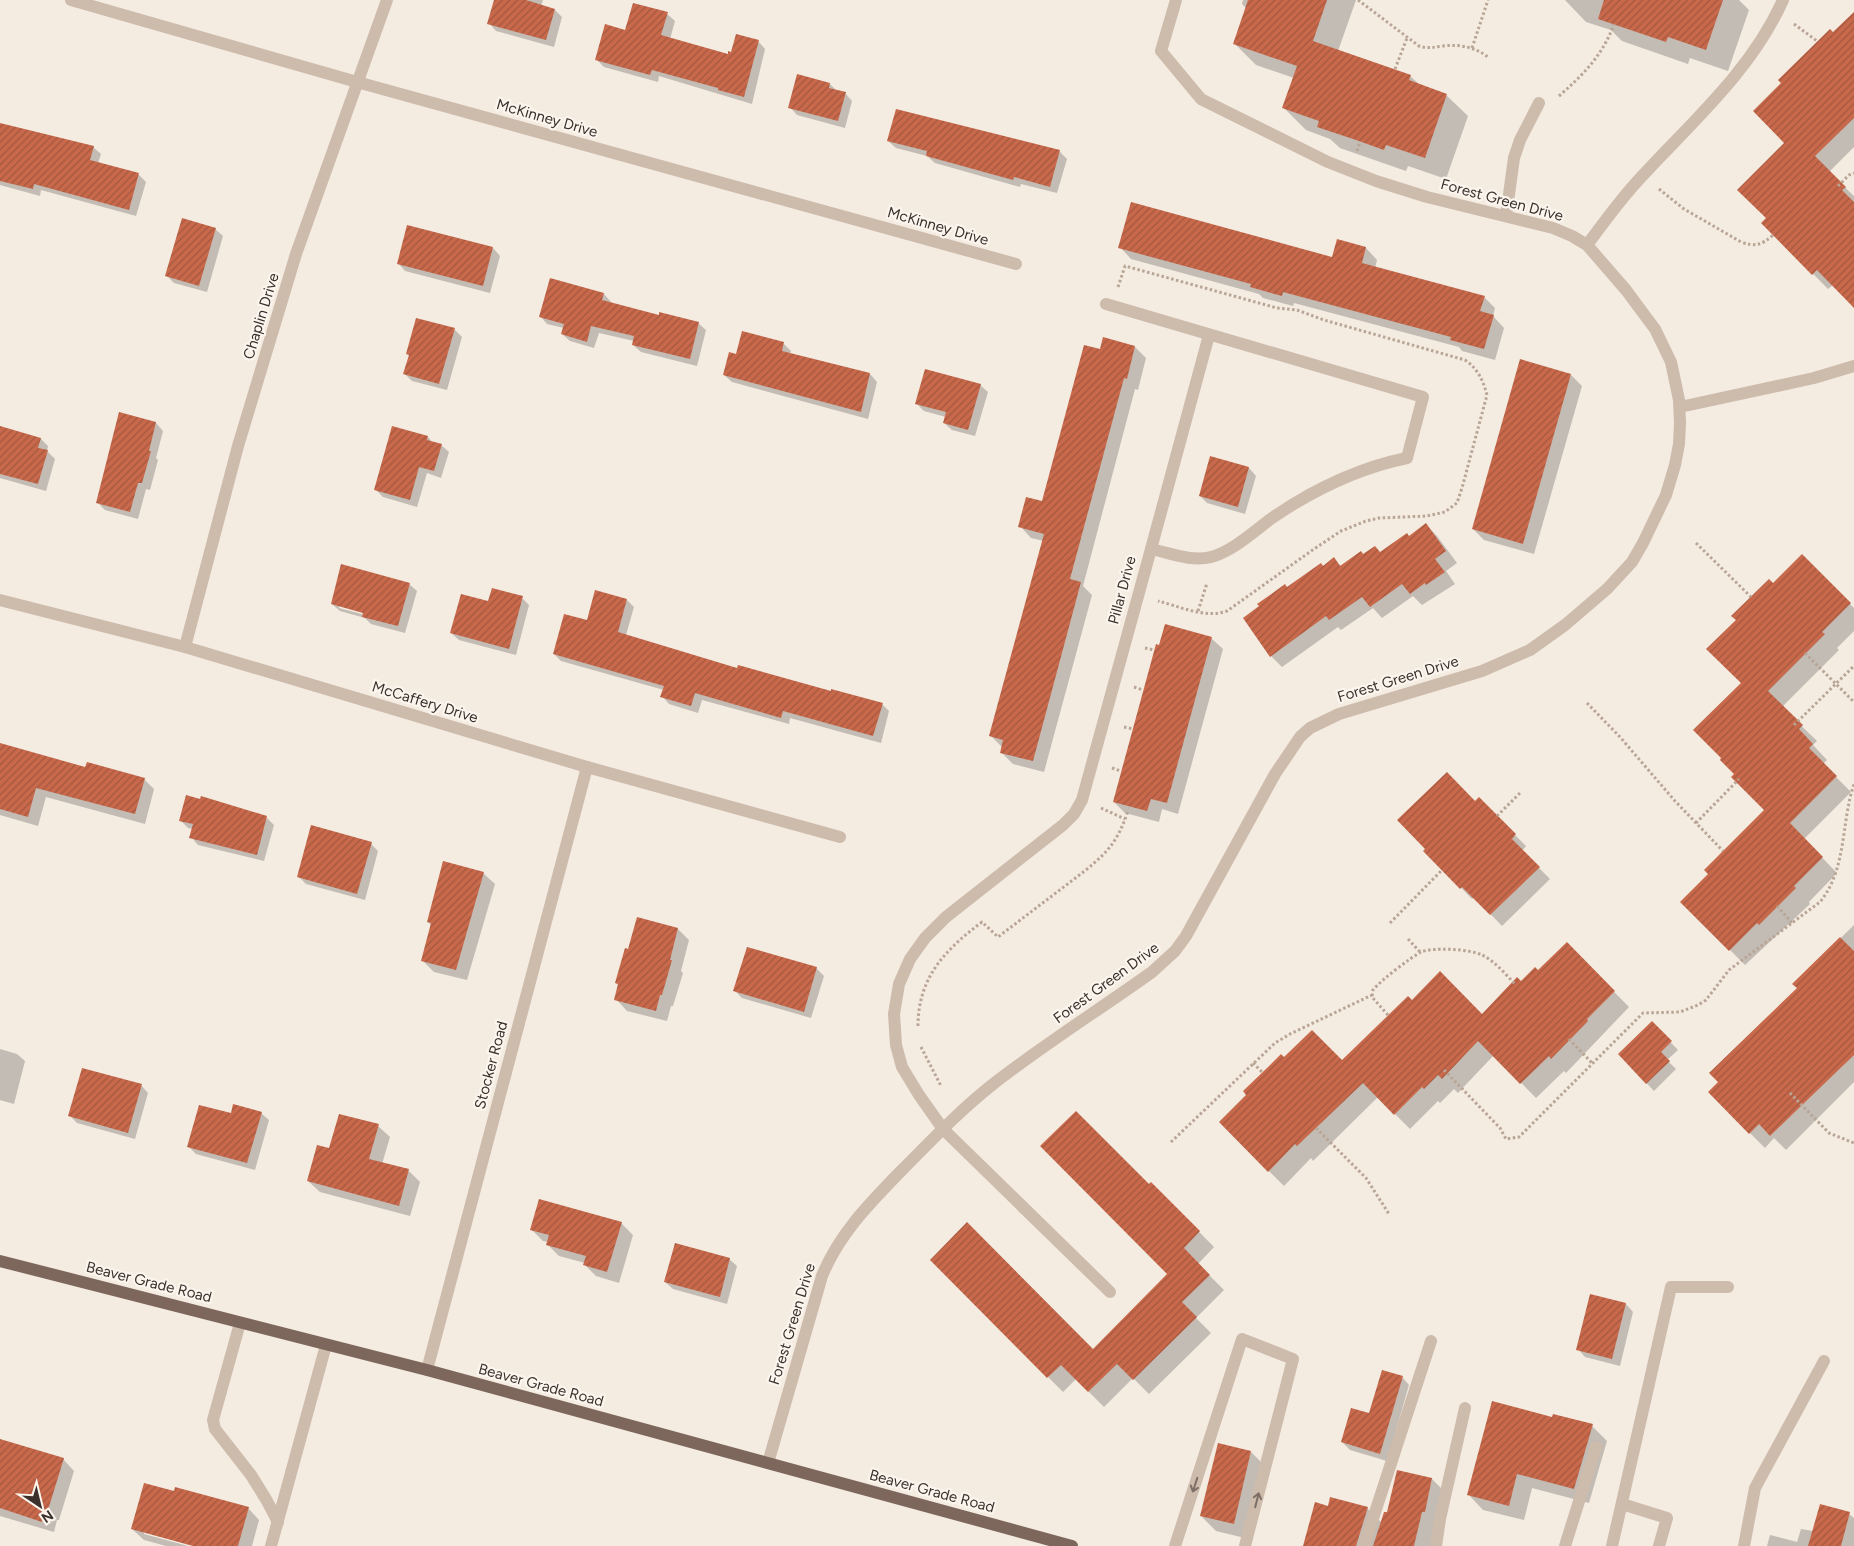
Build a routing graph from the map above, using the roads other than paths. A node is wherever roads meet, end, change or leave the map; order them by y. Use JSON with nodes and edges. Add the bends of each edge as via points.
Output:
{"nodes":[{"id":1,"x":71,"y":0,"type":"edge"},
{"id":2,"x":386,"y":0,"type":"edge"},
{"id":3,"x":1176,"y":0,"type":"edge"},
{"id":4,"x":1783,"y":0,"type":"edge"},
{"id":5,"x":358,"y":82,"type":"junction"},
{"id":6,"x":1539,"y":103,"type":"dead end"},
{"id":7,"x":1506,"y":216,"type":"junction"},
{"id":8,"x":1587,"y":245,"type":"junction"},
{"id":9,"x":1016,"y":264,"type":"dead end"},
{"id":10,"x":1110,"y":305,"type":"road end"},
{"id":11,"x":1209,"y":334,"type":"junction"},
{"id":12,"x":1854,"y":366,"type":"edge"},
{"id":13,"x":1680,"y":407,"type":"junction"},
{"id":14,"x":1151,"y":549,"type":"junction"},
{"id":15,"x":0,"y":600,"type":"edge"},
{"id":16,"x":185,"y":647,"type":"junction"},
{"id":17,"x":587,"y":767,"type":"junction"},
{"id":18,"x":840,"y":837,"type":"dead end"},
{"id":19,"x":943,"y":1128,"type":"junction"},
{"id":20,"x":0,"y":1261,"type":"edge"},
{"id":21,"x":1728,"y":1287,"type":"dead end"},
{"id":22,"x":1110,"y":1292,"type":"dead end"},
{"id":23,"x":240,"y":1322,"type":"junction"},
{"id":24,"x":1431,"y":1341,"type":"dead end"},
{"id":25,"x":326,"y":1345,"type":"junction"},
{"id":26,"x":1824,"y":1361,"type":"dead end"},
{"id":27,"x":427,"y":1370,"type":"junction"},
{"id":28,"x":1465,"y":1408,"type":"dead end"},
{"id":29,"x":1596,"y":1447,"type":"dead end"},
{"id":30,"x":768,"y":1463,"type":"junction"},
{"id":31,"x":1622,"y":1504,"type":"junction"},
{"id":32,"x":278,"y":1522,"type":"junction"},
{"id":33,"x":1067,"y":1545,"type":"edge"},
{"id":34,"x":271,"y":1546,"type":"edge"},
{"id":35,"x":1175,"y":1546,"type":"edge"},
{"id":36,"x":1245,"y":1546,"type":"edge"},
{"id":37,"x":1364,"y":1546,"type":"edge"},
{"id":38,"x":1436,"y":1546,"type":"edge"},
{"id":39,"x":1565,"y":1546,"type":"edge"},
{"id":40,"x":1612,"y":1546,"type":"edge"},
{"id":41,"x":1659,"y":1546,"type":"edge"},
{"id":42,"x":1744,"y":1546,"type":"edge"}],
"edges":[{"from":1,"to":5,"type":"street","name":"McKinney Drive"},
{"from":2,"to":5,"type":"street","name":"Chaplin Drive"},
{"from":3,"to":7,"type":"street","name":"Forest Green Drive","via":[[1160,51],[1201,99],[1335,165],[1376,181]]},
{"from":4,"to":8,"type":"street","via":[[1738,71],[1633,186]]},
{"from":5,"to":9,"type":"street","name":"McKinney Drive"},
{"from":5,"to":16,"type":"street","name":"Chaplin Drive","via":[[291,272],[238,446]]},
{"from":6,"to":7,"type":"street","via":[[1514,158]]},
{"from":7,"to":8,"type":"street","name":"Forest Green Drive","via":[[1553,228]]},
{"from":8,"to":13,"type":"street","name":"Forest Green Drive","via":[[1655,329],[1671,362]]},
{"from":10,"to":11,"type":"street","name":"Pillar Drive"},
{"from":11,"to":14,"type":"street"},
{"from":11,"to":14,"type":"street","name":"Pillar Drive","via":[[1423,397],[1407,458],[1371,468],[1313,492],[1211,557],[1197,559]]},
{"from":12,"to":13,"type":"street","via":[[1806,380]]},
{"from":13,"to":19,"type":"street","name":"Forest Green Drive","via":[[1679,444],[1666,496],[1644,543],[1620,576],[1559,630],[1516,657],[1482,671],[1339,714],[1310,728],[1300,737],[1275,774],[1198,916],[1175,951],[1152,972],[1007,1074]]},
{"from":14,"to":19,"type":"street","name":"Pillar Drive","via":[[1082,800],[1074,814],[946,917],[915,952],[899,984],[894,1014],[896,1045],[902,1067]]},
{"from":15,"to":16,"type":"street","name":"McCaffery Drive"},
{"from":16,"to":17,"type":"street","name":"McCaffery Drive"},
{"from":17,"to":18,"type":"street","name":"McCaffery Drive"},
{"from":17,"to":27,"type":"street","name":"Stocker Road"},
{"from":19,"to":22,"type":"street","name":"Pillar Drive"},
{"from":19,"to":30,"type":"street","name":"Forest Green Drive","via":[[861,1212],[830,1258],[816,1295]]},
{"from":20,"to":23,"type":"main road","name":"Beaver Grade Road"},
{"from":21,"to":31,"type":"street","via":[[1671,1287]]},
{"from":23,"to":25,"type":"main road","name":"Beaver Grade Road"},
{"from":23,"to":32,"type":"street","via":[[213,1420],[215,1429],[251,1475]]},
{"from":24,"to":37,"type":"street"},
{"from":25,"to":27,"type":"main road","name":"Beaver Grade Road"},
{"from":25,"to":32,"type":"street"},
{"from":26,"to":42,"type":"street","via":[[1755,1488]]},
{"from":27,"to":30,"type":"main road","name":"Beaver Grade Road"},
{"from":28,"to":38,"type":"street"},
{"from":29,"to":39,"type":"street"},
{"from":30,"to":33,"type":"main road","name":"Beaver Grade Road"},
{"from":31,"to":40,"type":"street"},
{"from":31,"to":41,"type":"street","via":[[1667,1518]]},
{"from":32,"to":34,"type":"street"},
{"from":36,"to":35,"type":"street","one_way":true,"via":[[1293,1359],[1242,1339]]}]}
